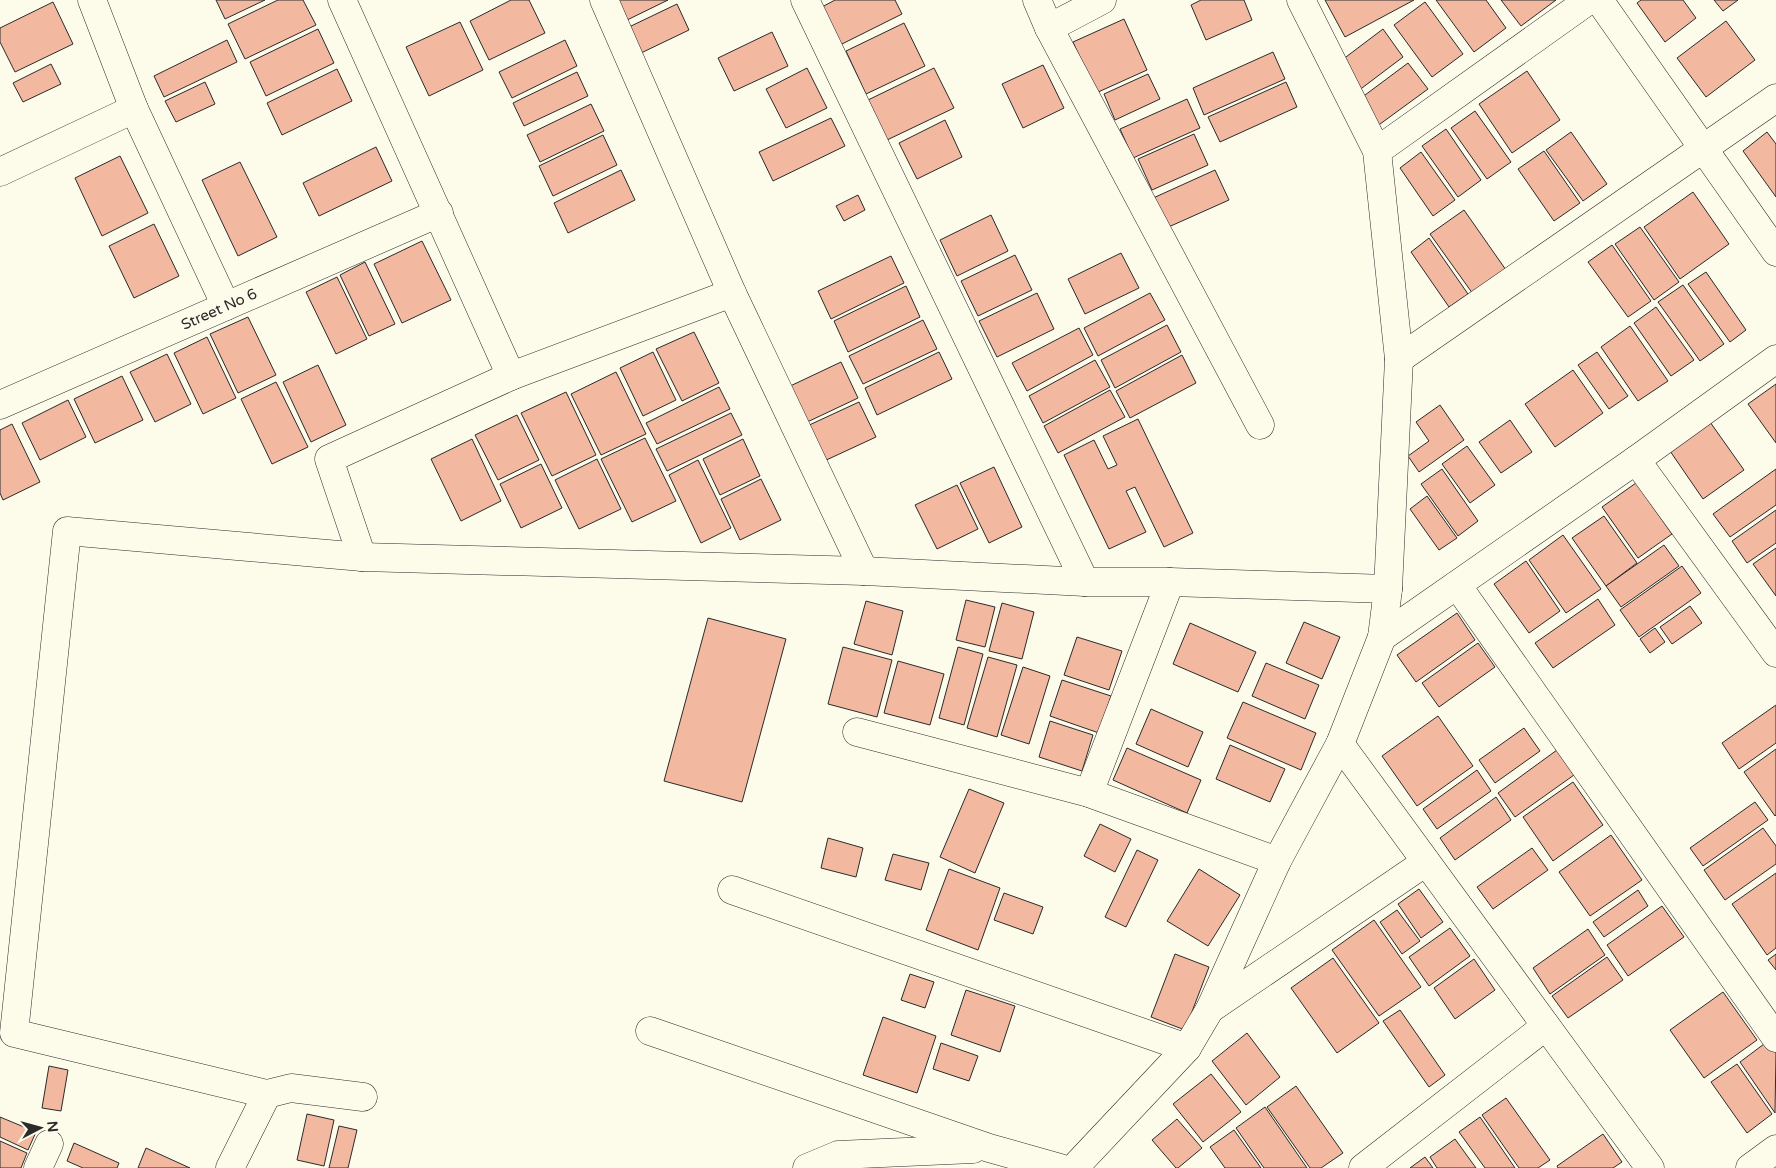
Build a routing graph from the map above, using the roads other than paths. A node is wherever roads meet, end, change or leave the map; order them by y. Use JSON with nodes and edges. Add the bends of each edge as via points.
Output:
{"nodes":[{"id":1,"x":92,"y":0,"type":"edge"},
{"id":2,"x":342,"y":0,"type":"edge"},
{"id":3,"x":604,"y":0,"type":"edge"},
{"id":4,"x":806,"y":0,"type":"edge"},
{"id":5,"x":1037,"y":0,"type":"edge"},
{"id":6,"x":1102,"y":0,"type":"edge"},
{"id":7,"x":1301,"y":0,"type":"edge"},
{"id":8,"x":1589,"y":0,"type":"edge"},
{"id":9,"x":1599,"y":0,"type":"edge"},
{"id":10,"x":1049,"y":28,"type":"junction"},
{"id":11,"x":1776,"y":98,"type":"edge"},
{"id":12,"x":134,"y":109,"type":"junction"},
{"id":13,"x":1703,"y":148,"type":"junction"},
{"id":14,"x":1377,"y":151,"type":"junction"},
{"id":15,"x":0,"y":172,"type":"edge"},
{"id":16,"x":439,"y":213,"type":"junction"},
{"id":17,"x":1776,"y":252,"type":"edge"},
{"id":18,"x":732,"y":293,"type":"junction"},
{"id":19,"x":226,"y":306,"type":"junction"},
{"id":20,"x":1399,"y":359,"type":"junction"},
{"id":21,"x":1776,"y":359,"type":"edge"},
{"id":22,"x":511,"y":376,"type":"junction"},
{"id":23,"x":0,"y":405,"type":"edge"},
{"id":24,"x":1260,"y":425,"type":"dead end"},
{"id":25,"x":1636,"y":460,"type":"junction"},
{"id":26,"x":362,"y":557,"type":"junction"},
{"id":27,"x":864,"y":571,"type":"junction"},
{"id":28,"x":1085,"y":582,"type":"junction"},
{"id":29,"x":1170,"y":582,"type":"junction"},
{"id":30,"x":1457,"y":585,"type":"junction"},
{"id":31,"x":1388,"y":589,"type":"junction"},
{"id":32,"x":1382,"y":637,"type":"junction"},
{"id":33,"x":1776,"y":653,"type":"edge"},
{"id":34,"x":857,"y":732,"type":"dead end"},
{"id":35,"x":1340,"y":744,"type":"junction"},
{"id":36,"x":1089,"y":792,"type":"junction"},
{"id":37,"x":1276,"y":861,"type":"junction"},
{"id":38,"x":1426,"y":862,"type":"junction"},
{"id":39,"x":732,"y":890,"type":"dead end"},
{"id":40,"x":1210,"y":1009,"type":"junction"},
{"id":41,"x":1546,"y":1026,"type":"junction"},
{"id":42,"x":650,"y":1031,"type":"dead end"},
{"id":43,"x":1776,"y":1038,"type":"edge"},
{"id":44,"x":1187,"y":1048,"type":"junction"},
{"id":45,"x":267,"y":1094,"type":"junction"},
{"id":46,"x":363,"y":1098,"type":"dead end"},
{"id":47,"x":989,"y":1148,"type":"junction"},
{"id":48,"x":1776,"y":1149,"type":"edge"},
{"id":49,"x":834,"y":1162,"type":"edge"},
{"id":50,"x":230,"y":1168,"type":"edge"},
{"id":51,"x":808,"y":1168,"type":"edge"},
{"id":52,"x":1060,"y":1168,"type":"edge"},
{"id":53,"x":1074,"y":1168,"type":"edge"},
{"id":54,"x":1363,"y":1168,"type":"edge"},
{"id":55,"x":1650,"y":1168,"type":"edge"},
{"id":56,"x":1750,"y":1168,"type":"edge"}],
"edges":[{"from":1,"to":12,"type":"street"},
{"from":2,"to":16,"type":"street"},
{"from":3,"to":18,"type":"street"},
{"from":4,"to":28,"type":"street"},
{"from":5,"to":10,"type":"street"},
{"from":6,"to":10,"type":"street"},
{"from":7,"to":14,"type":"street"},
{"from":8,"to":14,"type":"street"},
{"from":9,"to":13,"type":"street"},
{"from":10,"to":24,"type":"street"},
{"from":11,"to":13,"type":"street"},
{"from":12,"to":15,"type":"street"},
{"from":12,"to":19,"type":"street"},
{"from":13,"to":17,"type":"street"},
{"from":13,"to":20,"type":"street"},
{"from":14,"to":20,"type":"street"},
{"from":16,"to":19,"type":"street","name":"Street No 6"},
{"from":16,"to":22,"type":"street"},
{"from":18,"to":22,"type":"street"},
{"from":18,"to":27,"type":"street"},
{"from":19,"to":23,"type":"street","name":"Street No 6"},
{"from":20,"to":31,"type":"street"},
{"from":21,"to":25,"type":"street"},
{"from":22,"to":26,"type":"street","via":[[329,459]]},
{"from":25,"to":30,"type":"street"},
{"from":25,"to":33,"type":"street"},
{"from":26,"to":27,"type":"street"},
{"from":26,"to":45,"type":"street","via":[[67,530],[14,1033]]},
{"from":27,"to":28,"type":"street"},
{"from":28,"to":29,"type":"street"},
{"from":29,"to":31,"type":"street"},
{"from":29,"to":36,"type":"street"},
{"from":30,"to":32,"type":"street"},
{"from":30,"to":43,"type":"street"},
{"from":31,"to":32,"type":"street"},
{"from":32,"to":35,"type":"street"},
{"from":34,"to":36,"type":"street"},
{"from":35,"to":37,"type":"street"},
{"from":35,"to":38,"type":"street"},
{"from":36,"to":37,"type":"street"},
{"from":37,"to":40,"type":"street"},
{"from":38,"to":40,"type":"street"},
{"from":38,"to":41,"type":"street"},
{"from":39,"to":44,"type":"street"},
{"from":40,"to":44,"type":"street"},
{"from":41,"to":54,"type":"street"},
{"from":41,"to":55,"type":"street"},
{"from":42,"to":47,"type":"street"},
{"from":44,"to":53,"type":"street"},
{"from":45,"to":46,"type":"street","via":[[291,1088]]},
{"from":45,"to":50,"type":"street"},
{"from":47,"to":49,"type":"street"},
{"from":47,"to":52,"type":"street"},
{"from":48,"to":56,"type":"street"},
{"from":49,"to":51,"type":"street"}]}
